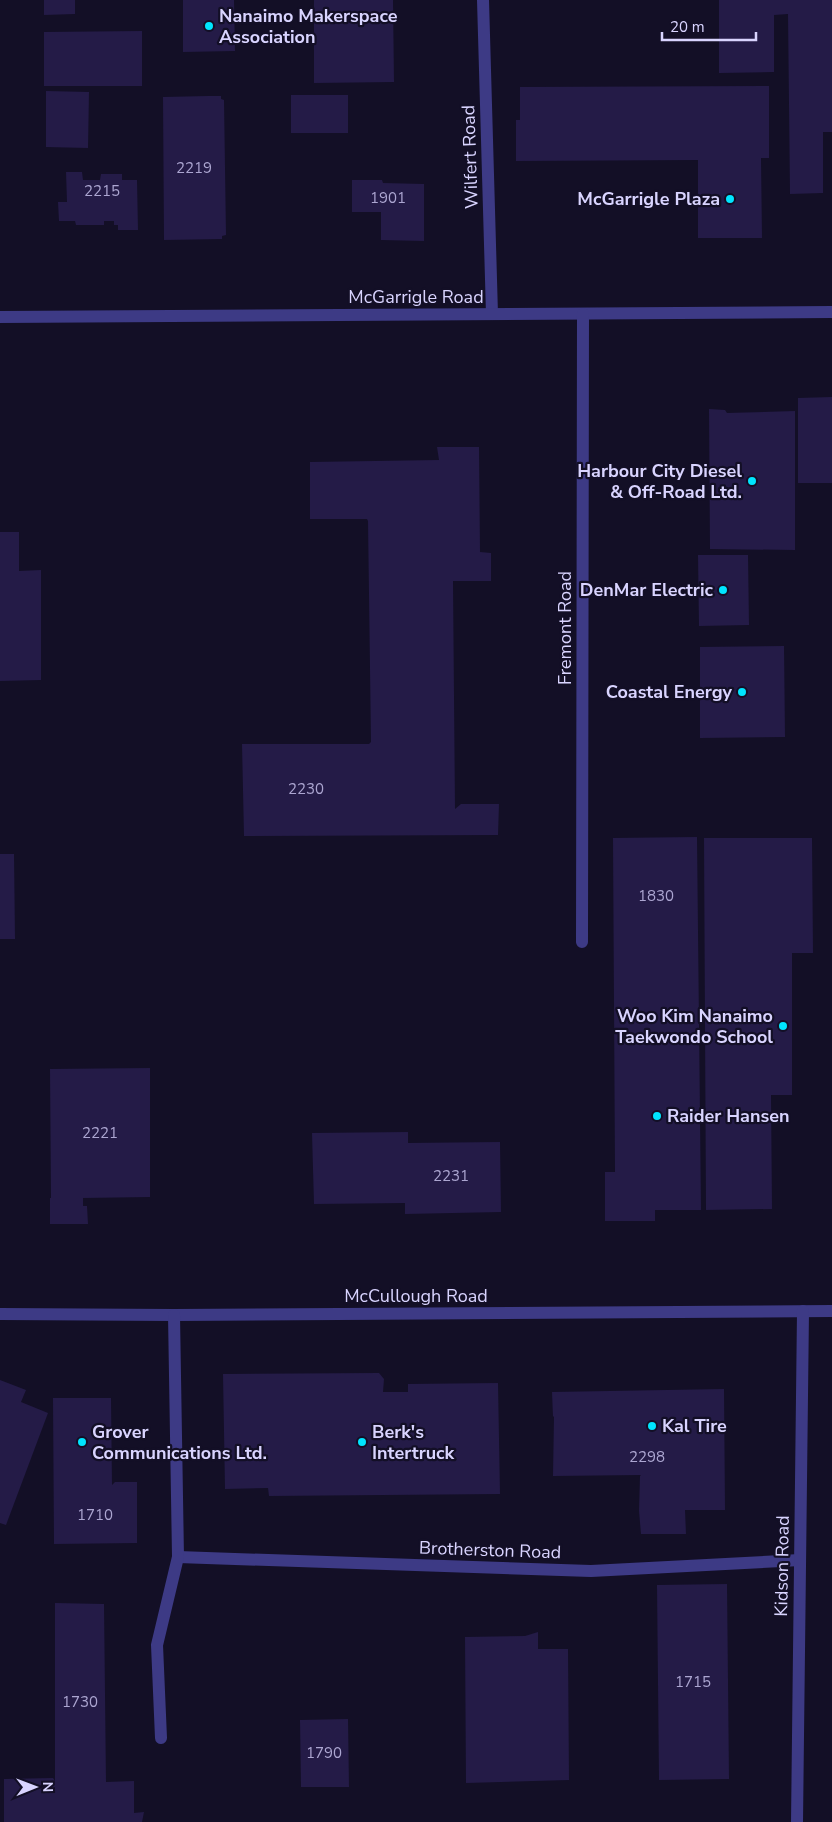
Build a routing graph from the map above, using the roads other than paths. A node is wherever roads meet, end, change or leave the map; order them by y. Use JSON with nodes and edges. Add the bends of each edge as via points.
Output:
{"nodes":[{"id":1,"x":483,"y":0,"type":"edge"},
{"id":2,"x":832,"y":312,"type":"edge"},
{"id":3,"x":492,"y":314,"type":"junction"},
{"id":4,"x":583,"y":314,"type":"junction"},
{"id":5,"x":0,"y":317,"type":"edge"},
{"id":6,"x":582,"y":942,"type":"dead end"},
{"id":7,"x":803,"y":1311,"type":"junction"},
{"id":8,"x":832,"y":1311,"type":"edge"},
{"id":9,"x":0,"y":1314,"type":"edge"},
{"id":10,"x":174,"y":1315,"type":"junction"},
{"id":11,"x":178,"y":1557,"type":"junction"},
{"id":12,"x":800,"y":1560,"type":"junction"},
{"id":13,"x":161,"y":1738,"type":"dead end"},
{"id":14,"x":796,"y":1822,"type":"edge"}],
"edges":[{"from":1,"to":3,"type":"street","name":"Wilfert Road"},
{"from":2,"to":4,"type":"street","name":"McGarrigle Road"},
{"from":3,"to":4,"type":"street","name":"McGarrigle Road"},
{"from":3,"to":5,"type":"street","name":"McGarrigle Road"},
{"from":4,"to":6,"type":"street","name":"Fremont Road"},
{"from":7,"to":8,"type":"street","name":"McCullough Road"},
{"from":7,"to":10,"type":"street","name":"McCullough Road"},
{"from":7,"to":12,"type":"street","name":"Kidson Road"},
{"from":9,"to":10,"type":"street","name":"McCullough Road"},
{"from":10,"to":11,"type":"street"},
{"from":11,"to":12,"type":"street","name":"Brotherston Road","via":[[591,1571]]},
{"from":11,"to":13,"type":"street","via":[[157,1645]]},
{"from":12,"to":14,"type":"street","name":"Kidson Road"}]}
